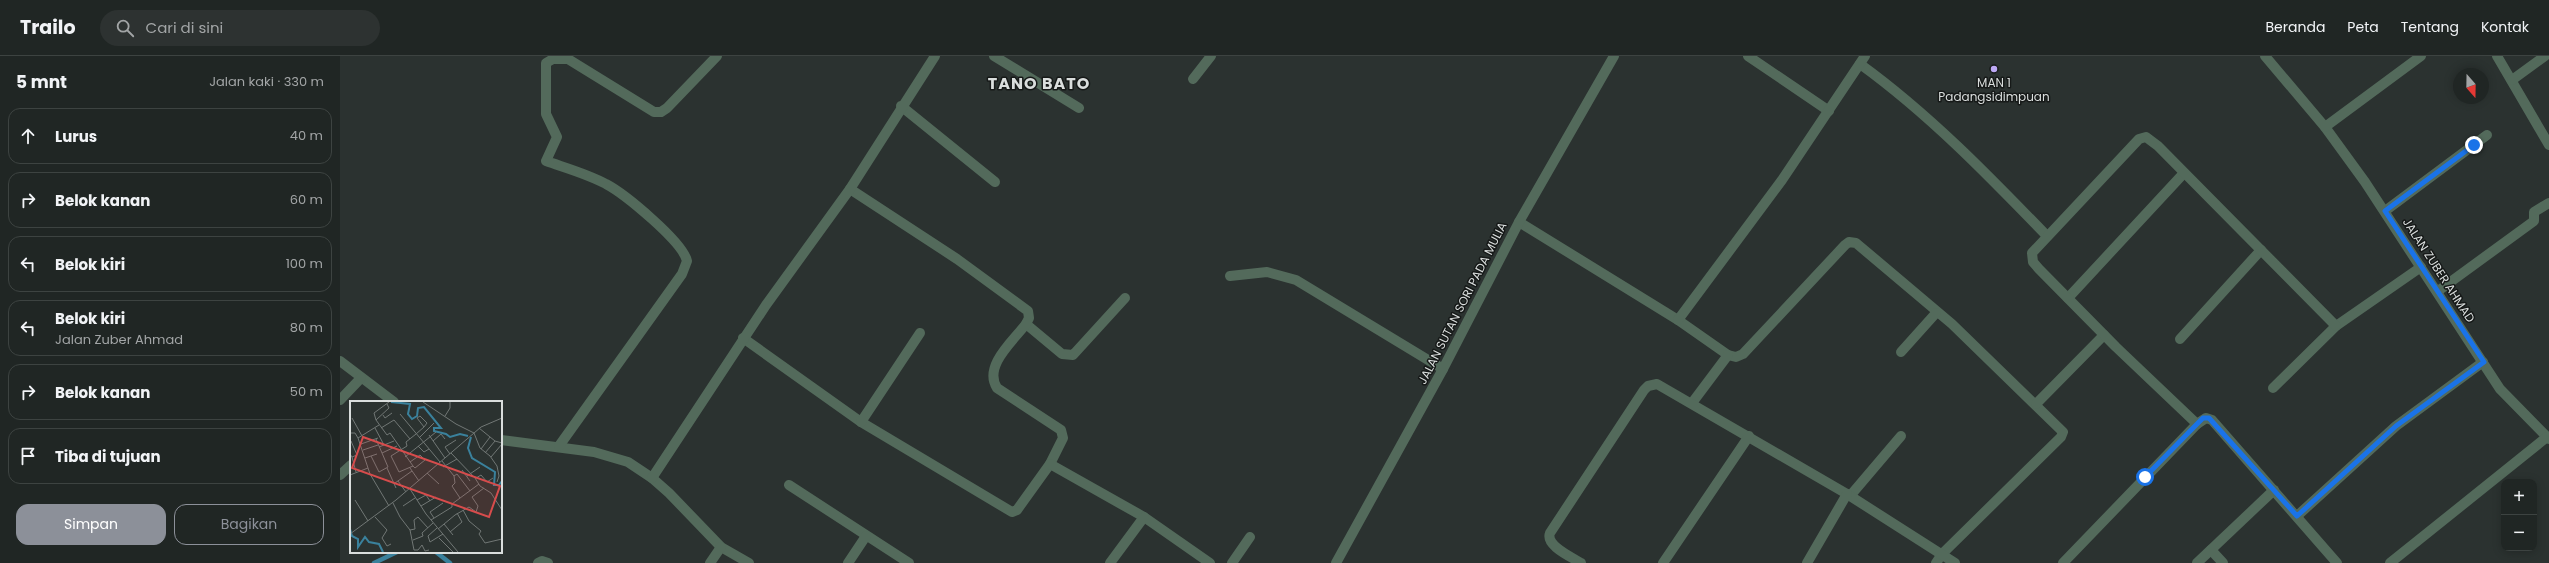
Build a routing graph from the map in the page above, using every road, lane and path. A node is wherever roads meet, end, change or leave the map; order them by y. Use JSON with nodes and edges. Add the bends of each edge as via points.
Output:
{"nodes":[{"id":1,"x":717,"y":56,"type":"edge"},
{"id":2,"x":994,"y":56,"type":"edge"},
{"id":3,"x":1211,"y":56,"type":"edge"},
{"id":4,"x":1748,"y":56,"type":"edge"},
{"id":5,"x":2265,"y":56,"type":"edge"},
{"id":6,"x":2421,"y":56,"type":"edge"},
{"id":7,"x":2497,"y":56,"type":"edge"},
{"id":8,"x":2545,"y":56,"type":"edge"},
{"id":9,"x":929,"y":58,"type":"edge"},
{"id":10,"x":1610,"y":58,"type":"edge"},
{"id":11,"x":1863,"y":60,"type":"edge"},
{"id":12,"x":1193,"y":79,"type":"dead end"},
{"id":13,"x":2512,"y":80,"type":"junction"},
{"id":14,"x":901,"y":106,"type":"junction"},
{"id":15,"x":1080,"y":108,"type":"dead end"},
{"id":16,"x":1829,"y":112,"type":"junction"},
{"id":17,"x":2325,"y":127,"type":"junction"},
{"id":18,"x":2487,"y":135,"type":"dead end"},
{"id":19,"x":2549,"y":145,"type":"edge"},
{"id":20,"x":2184,"y":172,"type":"junction"},
{"id":21,"x":995,"y":182,"type":"dead end"},
{"id":22,"x":850,"y":188,"type":"junction"},
{"id":23,"x":2549,"y":203,"type":"edge"},
{"id":24,"x":2385,"y":211,"type":"junction"},
{"id":25,"x":1519,"y":222,"type":"junction"},
{"id":26,"x":2047,"y":236,"type":"junction"},
{"id":27,"x":2261,"y":250,"type":"junction"},
{"id":28,"x":2421,"y":267,"type":"junction"},
{"id":29,"x":1230,"y":276,"type":"dead end"},
{"id":30,"x":2438,"y":292,"type":"junction"},
{"id":31,"x":1125,"y":298,"type":"dead end"},
{"id":32,"x":2068,"y":298,"type":"junction"},
{"id":33,"x":1936,"y":313,"type":"junction"},
{"id":34,"x":1678,"y":320,"type":"junction"},
{"id":35,"x":1026,"y":324,"type":"junction"},
{"id":36,"x":2336,"y":326,"type":"junction"},
{"id":37,"x":920,"y":333,"type":"dead end"},
{"id":38,"x":2104,"y":335,"type":"junction"},
{"id":39,"x":743,"y":338,"type":"junction"},
{"id":40,"x":2180,"y":339,"type":"dead end"},
{"id":41,"x":1901,"y":352,"type":"dead end"},
{"id":42,"x":1728,"y":355,"type":"junction"},
{"id":43,"x":340,"y":361,"type":"edge"},
{"id":44,"x":2484,"y":362,"type":"junction"},
{"id":45,"x":1443,"y":369,"type":"junction"},
{"id":46,"x":361,"y":378,"type":"junction"},
{"id":47,"x":2273,"y":388,"type":"dead end"},
{"id":48,"x":340,"y":400,"type":"edge"},
{"id":49,"x":393,"y":401,"type":"edge"},
{"id":50,"x":1692,"y":403,"type":"junction"},
{"id":51,"x":2036,"y":404,"type":"junction"},
{"id":52,"x":861,"y":422,"type":"junction"},
{"id":53,"x":2197,"y":424,"type":"junction"},
{"id":54,"x":1749,"y":436,"type":"junction"},
{"id":55,"x":1900,"y":436,"type":"dead end"},
{"id":56,"x":2548,"y":438,"type":"edge"},
{"id":57,"x":502,"y":440,"type":"edge"},
{"id":58,"x":559,"y":446,"type":"junction"},
{"id":59,"x":1050,"y":464,"type":"junction"},
{"id":60,"x":350,"y":466,"type":"edge"},
{"id":61,"x":340,"y":475,"type":"edge"},
{"id":62,"x":652,"y":478,"type":"junction"},
{"id":63,"x":790,"y":485,"type":"dead end"},
{"id":64,"x":2274,"y":490,"type":"junction"},
{"id":65,"x":1849,"y":495,"type":"junction"},
{"id":66,"x":2297,"y":516,"type":"junction"},
{"id":67,"x":1144,"y":517,"type":"junction"},
{"id":68,"x":866,"y":536,"type":"junction"},
{"id":69,"x":1250,"y":538,"type":"dead end"},
{"id":70,"x":721,"y":547,"type":"junction"},
{"id":71,"x":2211,"y":550,"type":"junction"},
{"id":72,"x":1942,"y":554,"type":"junction"},
{"id":73,"x":538,"y":563,"type":"edge"},
{"id":74,"x":548,"y":563,"type":"edge"},
{"id":75,"x":710,"y":563,"type":"edge"},
{"id":76,"x":748,"y":563,"type":"edge"},
{"id":77,"x":848,"y":563,"type":"edge"},
{"id":78,"x":909,"y":563,"type":"edge"},
{"id":79,"x":1110,"y":563,"type":"edge"},
{"id":80,"x":1210,"y":563,"type":"edge"},
{"id":81,"x":1232,"y":563,"type":"edge"},
{"id":82,"x":1336,"y":563,"type":"edge"},
{"id":83,"x":1581,"y":563,"type":"edge"},
{"id":84,"x":1663,"y":563,"type":"edge"},
{"id":85,"x":1807,"y":563,"type":"edge"},
{"id":86,"x":1936,"y":563,"type":"edge"},
{"id":87,"x":1955,"y":563,"type":"edge"},
{"id":88,"x":2063,"y":563,"type":"edge"},
{"id":89,"x":2197,"y":563,"type":"edge"},
{"id":90,"x":2223,"y":563,"type":"edge"},
{"id":91,"x":2337,"y":563,"type":"edge"},
{"id":92,"x":2390,"y":563,"type":"edge"}],
"edges":[{"from":1,"to":58,"type":"street","via":[[661,112],[654,112],[568,59],[553,59],[546,63],[546,114],[557,137],[546,161],[604,183],[624,194],[680,246],[687,261],[682,274]]},
{"from":2,"to":15,"type":"street"},
{"from":3,"to":12,"type":"street"},
{"from":4,"to":16,"type":"street"},
{"from":5,"to":17,"type":"street","name":"JALAN ZUBER AHMAD"},
{"from":6,"to":17,"type":"street"},
{"from":7,"to":13,"type":"street"},
{"from":8,"to":13,"type":"street"},
{"from":9,"to":14,"type":"street"},
{"from":10,"to":25,"type":"street","name":"JALAN SUTAN SORI PADA MULIA"},
{"from":11,"to":16,"type":"street"},
{"from":11,"to":26,"type":"street","via":[[1943,133]]},
{"from":13,"to":19,"type":"street"},
{"from":14,"to":21,"type":"street"},
{"from":14,"to":22,"type":"street"},
{"from":16,"to":34,"type":"street"},
{"from":17,"to":24,"type":"street","name":"JALAN ZUBER AHMAD"},
{"from":18,"to":24,"type":"street"},
{"from":20,"to":26,"type":"street","via":[[2154,142],[2146,137],[2141,138]]},
{"from":20,"to":27,"type":"street"},
{"from":20,"to":32,"type":"street"},
{"from":22,"to":35,"type":"street","via":[[1007,294],[1028,311],[1029,318]]},
{"from":22,"to":39,"type":"street"},
{"from":23,"to":30,"type":"street","via":[[2534,212],[2534,221]]},
{"from":24,"to":28,"type":"street","name":"JALAN ZUBER AHMAD"},
{"from":25,"to":34,"type":"street"},
{"from":25,"to":45,"type":"street","name":"JALAN SUTAN SORI PADA MULIA"},
{"from":26,"to":32,"type":"street","via":[[2032,253],[2032,259]]},
{"from":27,"to":36,"type":"street"},
{"from":27,"to":40,"type":"street"},
{"from":28,"to":30,"type":"street","name":"JALAN ZUBER AHMAD"},
{"from":28,"to":36,"type":"street"},
{"from":29,"to":45,"type":"street","via":[[1267,272],[1296,280]]},
{"from":30,"to":44,"type":"street","name":"JALAN ZUBER AHMAD"},
{"from":31,"to":35,"type":"street","via":[[1077,352],[1070,355],[1062,354]]},
{"from":32,"to":38,"type":"street"},
{"from":33,"to":41,"type":"street"},
{"from":33,"to":42,"type":"street","via":[[1856,243],[1849,242],[1743,354],[1736,357]]},
{"from":33,"to":51,"type":"street","via":[[1952,324]]},
{"from":34,"to":42,"type":"street"},
{"from":35,"to":59,"type":"street","via":[[993,368],[992,379],[997,388],[1061,430],[1063,438]]},
{"from":36,"to":47,"type":"street"},
{"from":37,"to":52,"type":"street"},
{"from":38,"to":51,"type":"street"},
{"from":38,"to":53,"type":"street"},
{"from":39,"to":52,"type":"street"},
{"from":39,"to":62,"type":"street"},
{"from":42,"to":50,"type":"street"},
{"from":43,"to":46,"type":"street"},
{"from":44,"to":56,"type":"street","name":"JALAN ZUBER AHMAD","via":[[2500,389]]},
{"from":44,"to":66,"type":"street","via":[[2396,426]]},
{"from":45,"to":82,"type":"street","name":"JALAN SUTAN SORI PADA MULIA"},
{"from":46,"to":48,"type":"street"},
{"from":46,"to":49,"type":"street"},
{"from":50,"to":54,"type":"street"},
{"from":50,"to":83,"type":"street","via":[[1657,384],[1644,390],[1550,533],[1552,544]]},
{"from":51,"to":72,"type":"street","via":[[2060,427],[2063,432],[2061,437]]},
{"from":52,"to":59,"type":"street","via":[[1012,512],[1017,510]]},
{"from":53,"to":64,"type":"street","via":[[2203,418],[2212,420]]},
{"from":53,"to":88,"type":"street"},
{"from":54,"to":65,"type":"street"},
{"from":54,"to":84,"type":"street"},
{"from":55,"to":65,"type":"street"},
{"from":56,"to":92,"type":"street"},
{"from":57,"to":58,"type":"street"},
{"from":58,"to":62,"type":"street","via":[[628,462]]},
{"from":59,"to":67,"type":"street"},
{"from":60,"to":61,"type":"street"},
{"from":62,"to":70,"type":"street"},
{"from":63,"to":68,"type":"street"},
{"from":64,"to":66,"type":"street"},
{"from":64,"to":71,"type":"street"},
{"from":65,"to":72,"type":"street"},
{"from":65,"to":85,"type":"street"},
{"from":66,"to":91,"type":"street"},
{"from":67,"to":79,"type":"street"},
{"from":67,"to":80,"type":"street"},
{"from":68,"to":77,"type":"street"},
{"from":68,"to":78,"type":"street"},
{"from":69,"to":81,"type":"street"},
{"from":70,"to":75,"type":"street"},
{"from":70,"to":76,"type":"street"},
{"from":71,"to":89,"type":"street"},
{"from":71,"to":90,"type":"street"},
{"from":72,"to":86,"type":"street"},
{"from":72,"to":87,"type":"street"},
{"from":73,"to":74,"type":"street"}]}
